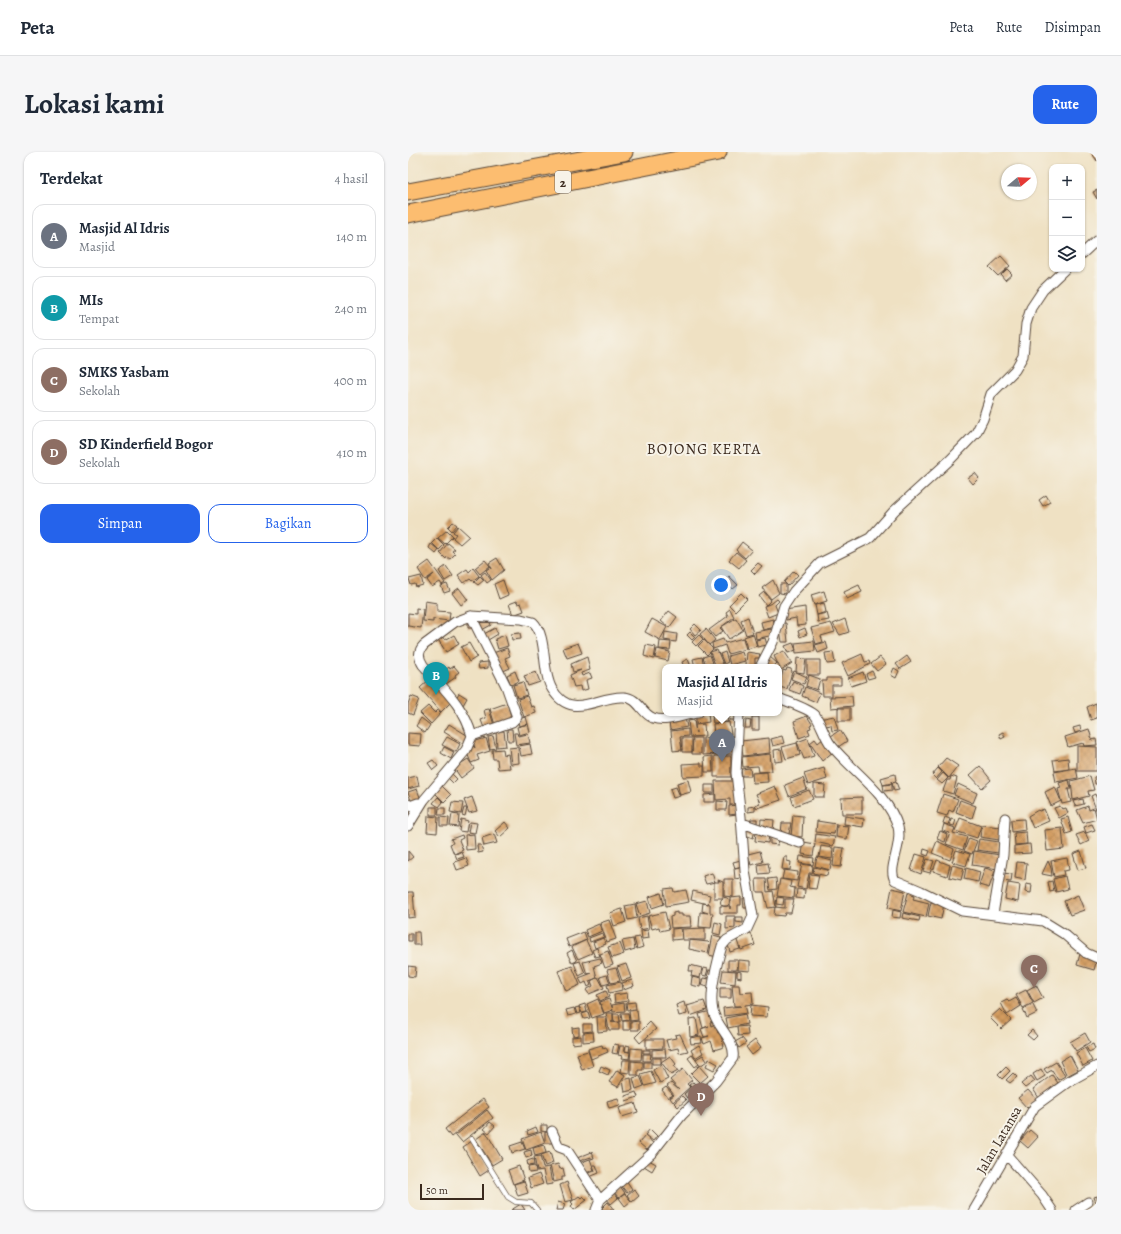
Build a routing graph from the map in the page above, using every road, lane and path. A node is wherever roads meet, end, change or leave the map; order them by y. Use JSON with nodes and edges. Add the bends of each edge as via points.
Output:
{"nodes":[{"id":1,"x":624,"y":152,"type":"edge"},
{"id":2,"x":718,"y":152,"type":"edge"},
{"id":3,"x":408,"y":192,"type":"edge"},
{"id":4,"x":408,"y":214,"type":"edge"},
{"id":5,"x":1097,"y":240,"type":"edge"},
{"id":6,"x":1085,"y":251,"type":"edge"},
{"id":7,"x":1062,"y":272,"type":"edge"},
{"id":8,"x":471,"y":616,"type":"junction"},
{"id":9,"x":762,"y":664,"type":"edge"},
{"id":10,"x":782,"y":699,"type":"edge"},
{"id":11,"x":682,"y":716,"type":"edge"},
{"id":12,"x":739,"y":716,"type":"edge"},
{"id":13,"x":472,"y":736,"type":"junction"},
{"id":14,"x":408,"y":804,"type":"edge"},
{"id":15,"x":420,"y":805,"type":"junction"},
{"id":16,"x":1005,"y":818,"type":"dead end"},
{"id":17,"x":742,"y":824,"type":"junction"},
{"id":18,"x":408,"y":826,"type":"edge"},
{"id":19,"x":800,"y":843,"type":"dead end"},
{"id":20,"x":993,"y":914,"type":"junction"},
{"id":21,"x":1097,"y":958,"type":"edge"},
{"id":22,"x":1097,"y":1066,"type":"edge"},
{"id":23,"x":552,"y":1131,"type":"dead end"},
{"id":24,"x":472,"y":1139,"type":"dead end"},
{"id":25,"x":1006,"y":1155,"type":"junction"},
{"id":26,"x":600,"y":1200,"type":"junction"},
{"id":27,"x":1088,"y":1202,"type":"dead end"},
{"id":28,"x":537,"y":1210,"type":"edge"},
{"id":29,"x":596,"y":1210,"type":"edge"},
{"id":30,"x":974,"y":1210,"type":"edge"},
{"id":31,"x":1052,"y":1210,"type":"edge"},
{"id":32,"x":1076,"y":1210,"type":"edge"}],
"edges":[{"from":1,"to":3,"type":"highway","number":"2"},
{"from":2,"to":4,"type":"highway","number":"2"},
{"from":5,"to":6,"type":"street"},
{"from":7,"to":9,"type":"street","via":[[1046,287],[1031,308],[1026,324],[1023,356],[1015,370],[991,394],[976,433],[955,456],[894,511],[873,535],[823,562],[794,591],[784,606],[773,642]]},
{"from":8,"to":11,"type":"street","via":[[533,622],[539,633],[552,689],[568,703],[587,706],[624,697],[637,702],[655,719]]},
{"from":8,"to":13,"type":"street","via":[[506,686],[517,717],[512,722]]},
{"from":8,"to":13,"type":"street","via":[[455,622],[436,635],[420,648],[419,657],[460,708]]},
{"from":10,"to":20,"type":"street","via":[[815,715],[831,745],[858,772],[891,812],[899,834],[899,847],[892,870],[895,880],[962,911]]},
{"from":12,"to":17,"type":"street","via":[[736,763]]},
{"from":13,"to":15,"type":"street","via":[[461,756]]},
{"from":14,"to":15,"type":"street"},
{"from":15,"to":18,"type":"street"},
{"from":16,"to":20,"type":"street","via":[[1003,855]]},
{"from":17,"to":19,"type":"street"},
{"from":17,"to":26,"type":"street","via":[[744,866],[752,919],[747,929],[722,946],[712,1000],[717,1023],[732,1045],[733,1058],[652,1153]]},
{"from":20,"to":21,"type":"street","via":[[1043,921],[1064,934],[1086,953]]},
{"from":22,"to":25,"type":"street","name":"Jalan Latansa","via":[[1068,1082],[1035,1106]]},
{"from":23,"to":26,"type":"street","via":[[559,1147],[567,1150]]},
{"from":24,"to":28,"type":"lane","via":[[508,1197],[516,1202],[531,1203]]},
{"from":25,"to":30,"type":"street","name":"Jalan Latansa"},
{"from":25,"to":31,"type":"street"},
{"from":26,"to":29,"type":"street"},
{"from":27,"to":32,"type":"street"}]}
